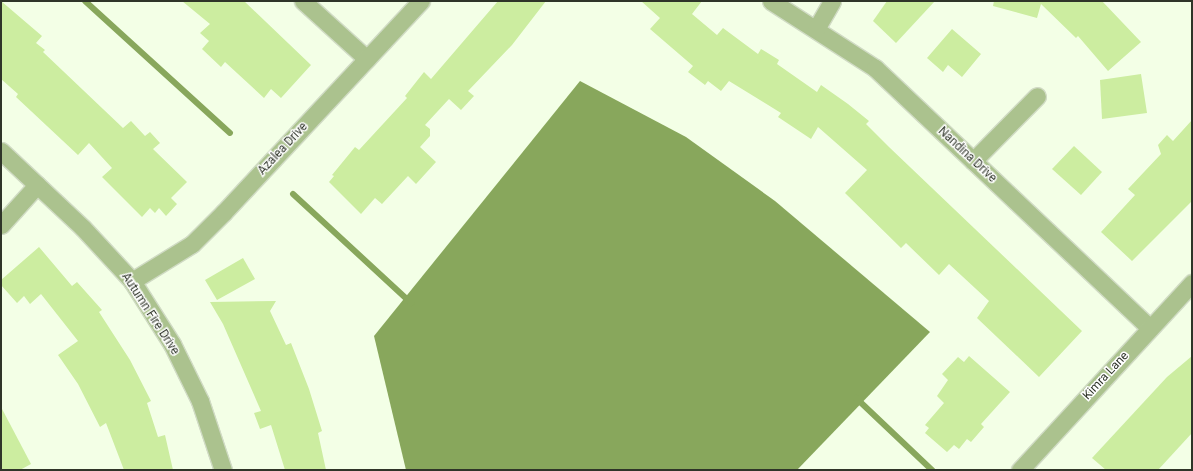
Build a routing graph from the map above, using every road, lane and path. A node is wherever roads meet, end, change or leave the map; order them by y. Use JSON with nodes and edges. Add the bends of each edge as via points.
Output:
{"nodes":[{"id":1,"x":303,"y":1,"type":"edge"},
{"id":2,"x":421,"y":1,"type":"edge"},
{"id":3,"x":770,"y":1,"type":"edge"},
{"id":4,"x":832,"y":1,"type":"edge"},
{"id":5,"x":816,"y":29,"type":"junction"},
{"id":6,"x":367,"y":58,"type":"junction"},
{"id":7,"x":1037,"y":96,"type":"dead end"},
{"id":8,"x":1,"y":151,"type":"edge"},
{"id":9,"x":973,"y":161,"type":"junction"},
{"id":10,"x":37,"y":185,"type":"junction"},
{"id":11,"x":1,"y":224,"type":"edge"},
{"id":12,"x":132,"y":281,"type":"junction"},
{"id":13,"x":1192,"y":283,"type":"edge"},
{"id":14,"x":1150,"y":328,"type":"junction"},
{"id":15,"x":223,"y":470,"type":"edge"},
{"id":16,"x":1020,"y":470,"type":"edge"}],
"edges":[{"from":1,"to":6,"type":"street"},
{"from":2,"to":6,"type":"street","name":"Azalea Drive"},
{"from":3,"to":5,"type":"street","name":"Nandina Drive"},
{"from":4,"to":5,"type":"street"},
{"from":5,"to":9,"type":"street","name":"Nandina Drive","via":[[875,68]]},
{"from":6,"to":12,"type":"street","name":"Azalea Drive","via":[[192,244]]},
{"from":7,"to":9,"type":"street"},
{"from":8,"to":10,"type":"street","name":"Autumn Fire Drive"},
{"from":9,"to":14,"type":"street","name":"Nandina Drive"},
{"from":10,"to":11,"type":"street"},
{"from":10,"to":12,"type":"street","name":"Autumn Fire Drive","via":[[83,228]]},
{"from":12,"to":15,"type":"street","name":"Autumn Fire Drive","via":[[172,344],[200,401]]},
{"from":13,"to":14,"type":"street","name":"Kimra Lane"},
{"from":14,"to":16,"type":"street","name":"Kimra Lane"}]}
